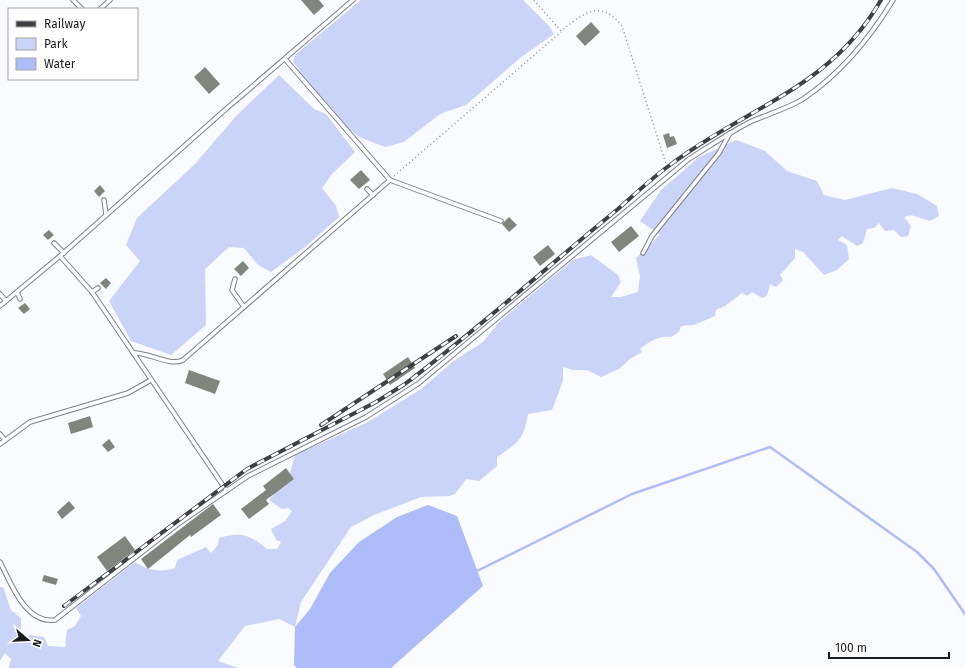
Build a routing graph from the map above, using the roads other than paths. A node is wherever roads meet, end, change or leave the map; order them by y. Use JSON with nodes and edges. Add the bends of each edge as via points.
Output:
{"nodes":[{"id":1,"x":74,"y":0,"type":"edge"},
{"id":2,"x":110,"y":0,"type":"edge"},
{"id":3,"x":345,"y":0,"type":"edge"},
{"id":4,"x":353,"y":0,"type":"edge"},
{"id":5,"x":893,"y":0,"type":"edge"},
{"id":6,"x":349,"y":4,"type":"junction"},
{"id":7,"x":81,"y":8,"type":"edge"},
{"id":8,"x":101,"y":8,"type":"edge"},
{"id":9,"x":285,"y":59,"type":"junction"},
{"id":10,"x":731,"y":132,"type":"junction"},
{"id":11,"x":390,"y":180,"type":"junction"},
{"id":12,"x":367,"y":189,"type":"dead end"},
{"id":13,"x":373,"y":195,"type":"junction"},
{"id":14,"x":104,"y":200,"type":"dead end"},
{"id":15,"x":106,"y":214,"type":"junction"},
{"id":16,"x":501,"y":221,"type":"dead end"},
{"id":17,"x":54,"y":243,"type":"dead end"},
{"id":18,"x":64,"y":253,"type":"junction"},
{"id":19,"x":643,"y":253,"type":"dead end"},
{"id":20,"x":60,"y":256,"type":"junction"},
{"id":21,"x":235,"y":279,"type":"dead end"},
{"id":22,"x":98,"y":288,"type":"dead end"},
{"id":23,"x":16,"y":292,"type":"junction"},
{"id":24,"x":92,"y":292,"type":"junction"},
{"id":25,"x":0,"y":294,"type":"edge"},
{"id":26,"x":20,"y":299,"type":"dead end"},
{"id":27,"x":6,"y":301,"type":"junction"},
{"id":28,"x":0,"y":306,"type":"edge"},
{"id":29,"x":244,"y":308,"type":"junction"},
{"id":30,"x":133,"y":353,"type":"junction"},
{"id":31,"x":151,"y":380,"type":"junction"},
{"id":32,"x":0,"y":434,"type":"edge"},
{"id":33,"x":5,"y":440,"type":"junction"},
{"id":34,"x":0,"y":444,"type":"edge"},
{"id":35,"x":226,"y":490,"type":"junction"},
{"id":36,"x":0,"y":562,"type":"edge"}],
"edges":[{"from":1,"to":7,"type":"lane"},
{"from":2,"to":8,"type":"lane"},
{"from":3,"to":6,"type":"lane"},
{"from":4,"to":6,"type":"lane"},
{"from":5,"to":10,"type":"lane","via":[[856,52],[817,89],[801,100]]},
{"from":6,"to":9,"type":"lane"},
{"from":9,"to":11,"type":"lane"},
{"from":9,"to":15,"type":"lane"},
{"from":10,"to":19,"type":"lane","via":[[719,152],[652,236]]},
{"from":10,"to":35,"type":"lane","via":[[673,172],[419,383],[366,417],[265,466]]},
{"from":11,"to":13,"type":"lane"},
{"from":11,"to":16,"type":"lane"},
{"from":12,"to":13,"type":"lane"},
{"from":13,"to":29,"type":"lane"},
{"from":14,"to":15,"type":"lane"},
{"from":15,"to":18,"type":"lane"},
{"from":17,"to":18,"type":"lane"},
{"from":18,"to":20,"type":"lane"},
{"from":20,"to":23,"type":"lane"},
{"from":20,"to":24,"type":"lane"},
{"from":21,"to":29,"type":"lane","via":[[232,290]]},
{"from":22,"to":24,"type":"lane"},
{"from":23,"to":26,"type":"lane"},
{"from":23,"to":27,"type":"lane"},
{"from":24,"to":30,"type":"lane"},
{"from":25,"to":27,"type":"lane"},
{"from":27,"to":28,"type":"lane"},
{"from":29,"to":30,"type":"lane","via":[[179,362],[170,362],[141,352]]},
{"from":30,"to":31,"type":"lane"},
{"from":31,"to":33,"type":"lane","via":[[128,392],[30,422]]},
{"from":31,"to":35,"type":"lane"},
{"from":32,"to":33,"type":"lane"},
{"from":33,"to":34,"type":"lane"},
{"from":35,"to":36,"type":"lane","via":[[55,620],[42,620],[25,607]]}]}
